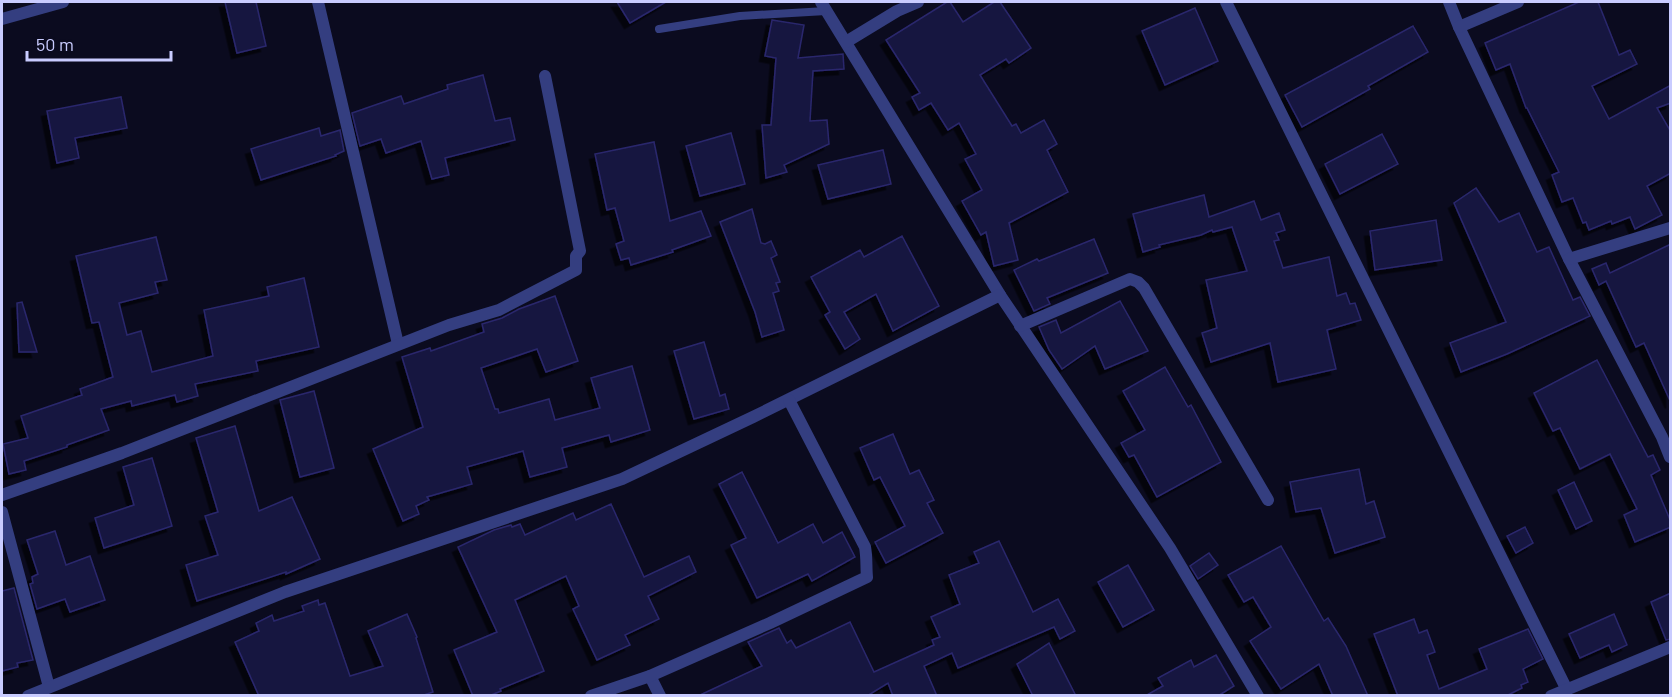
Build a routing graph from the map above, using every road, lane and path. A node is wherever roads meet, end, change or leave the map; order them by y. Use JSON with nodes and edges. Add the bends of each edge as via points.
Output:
{"nodes":[{"id":1,"x":63,"y":2,"type":"edge"},
{"id":2,"x":318,"y":2,"type":"edge"},
{"id":3,"x":918,"y":2,"type":"edge"},
{"id":4,"x":1226,"y":2,"type":"edge"},
{"id":5,"x":1449,"y":2,"type":"edge"},
{"id":6,"x":1518,"y":2,"type":"edge"},
{"id":7,"x":823,"y":6,"type":"edge"},
{"id":8,"x":2,"y":19,"type":"edge"},
{"id":9,"x":1459,"y":27,"type":"junction"},
{"id":10,"x":659,"y":28,"type":"dead end"},
{"id":11,"x":846,"y":42,"type":"junction"},
{"id":12,"x":545,"y":76,"type":"dead end"},
{"id":13,"x":1671,"y":228,"type":"edge"},
{"id":14,"x":1569,"y":259,"type":"junction"},
{"id":15,"x":1000,"y":295,"type":"junction"},
{"id":16,"x":1020,"y":326,"type":"junction"},
{"id":17,"x":398,"y":344,"type":"junction"},
{"id":18,"x":789,"y":400,"type":"junction"},
{"id":19,"x":1666,"y":436,"type":"edge"},
{"id":20,"x":1671,"y":457,"type":"edge"},
{"id":21,"x":2,"y":495,"type":"edge"},
{"id":22,"x":1268,"y":500,"type":"dead end"},
{"id":23,"x":2,"y":512,"type":"edge"},
{"id":24,"x":1671,"y":647,"type":"edge"},
{"id":25,"x":650,"y":676,"type":"junction"},
{"id":26,"x":49,"y":687,"type":"junction"},
{"id":27,"x":1567,"y":690,"type":"junction"},
{"id":28,"x":28,"y":696,"type":"edge"},
{"id":29,"x":591,"y":696,"type":"edge"},
{"id":30,"x":660,"y":696,"type":"edge"},
{"id":31,"x":1258,"y":696,"type":"edge"},
{"id":32,"x":1551,"y":696,"type":"edge"}],
"edges":[{"from":1,"to":8,"type":"street"},
{"from":2,"to":17,"type":"street"},
{"from":3,"to":11,"type":"street"},
{"from":4,"to":27,"type":"street"},
{"from":5,"to":9,"type":"street"},
{"from":6,"to":9,"type":"street"},
{"from":7,"to":10,"type":"lane"},
{"from":7,"to":11,"type":"street"},
{"from":9,"to":14,"type":"street"},
{"from":11,"to":15,"type":"street"},
{"from":12,"to":17,"type":"street","via":[[579,251],[576,270],[499,310]]},
{"from":13,"to":14,"type":"street"},
{"from":14,"to":19,"type":"street"},
{"from":15,"to":16,"type":"street"},
{"from":15,"to":18,"type":"street"},
{"from":16,"to":22,"type":"street","via":[[1130,279],[1138,282]]},
{"from":16,"to":31,"type":"street","via":[[1170,548]]},
{"from":17,"to":21,"type":"street","via":[[133,449]]},
{"from":18,"to":25,"type":"street","via":[[865,547],[867,577]]},
{"from":18,"to":26,"type":"street","via":[[622,479],[285,592]]},
{"from":19,"to":20,"type":"street"},
{"from":23,"to":26,"type":"street"},
{"from":24,"to":27,"type":"street"},
{"from":25,"to":29,"type":"street"},
{"from":25,"to":30,"type":"street"},
{"from":26,"to":28,"type":"street"},
{"from":27,"to":32,"type":"street"}]}
